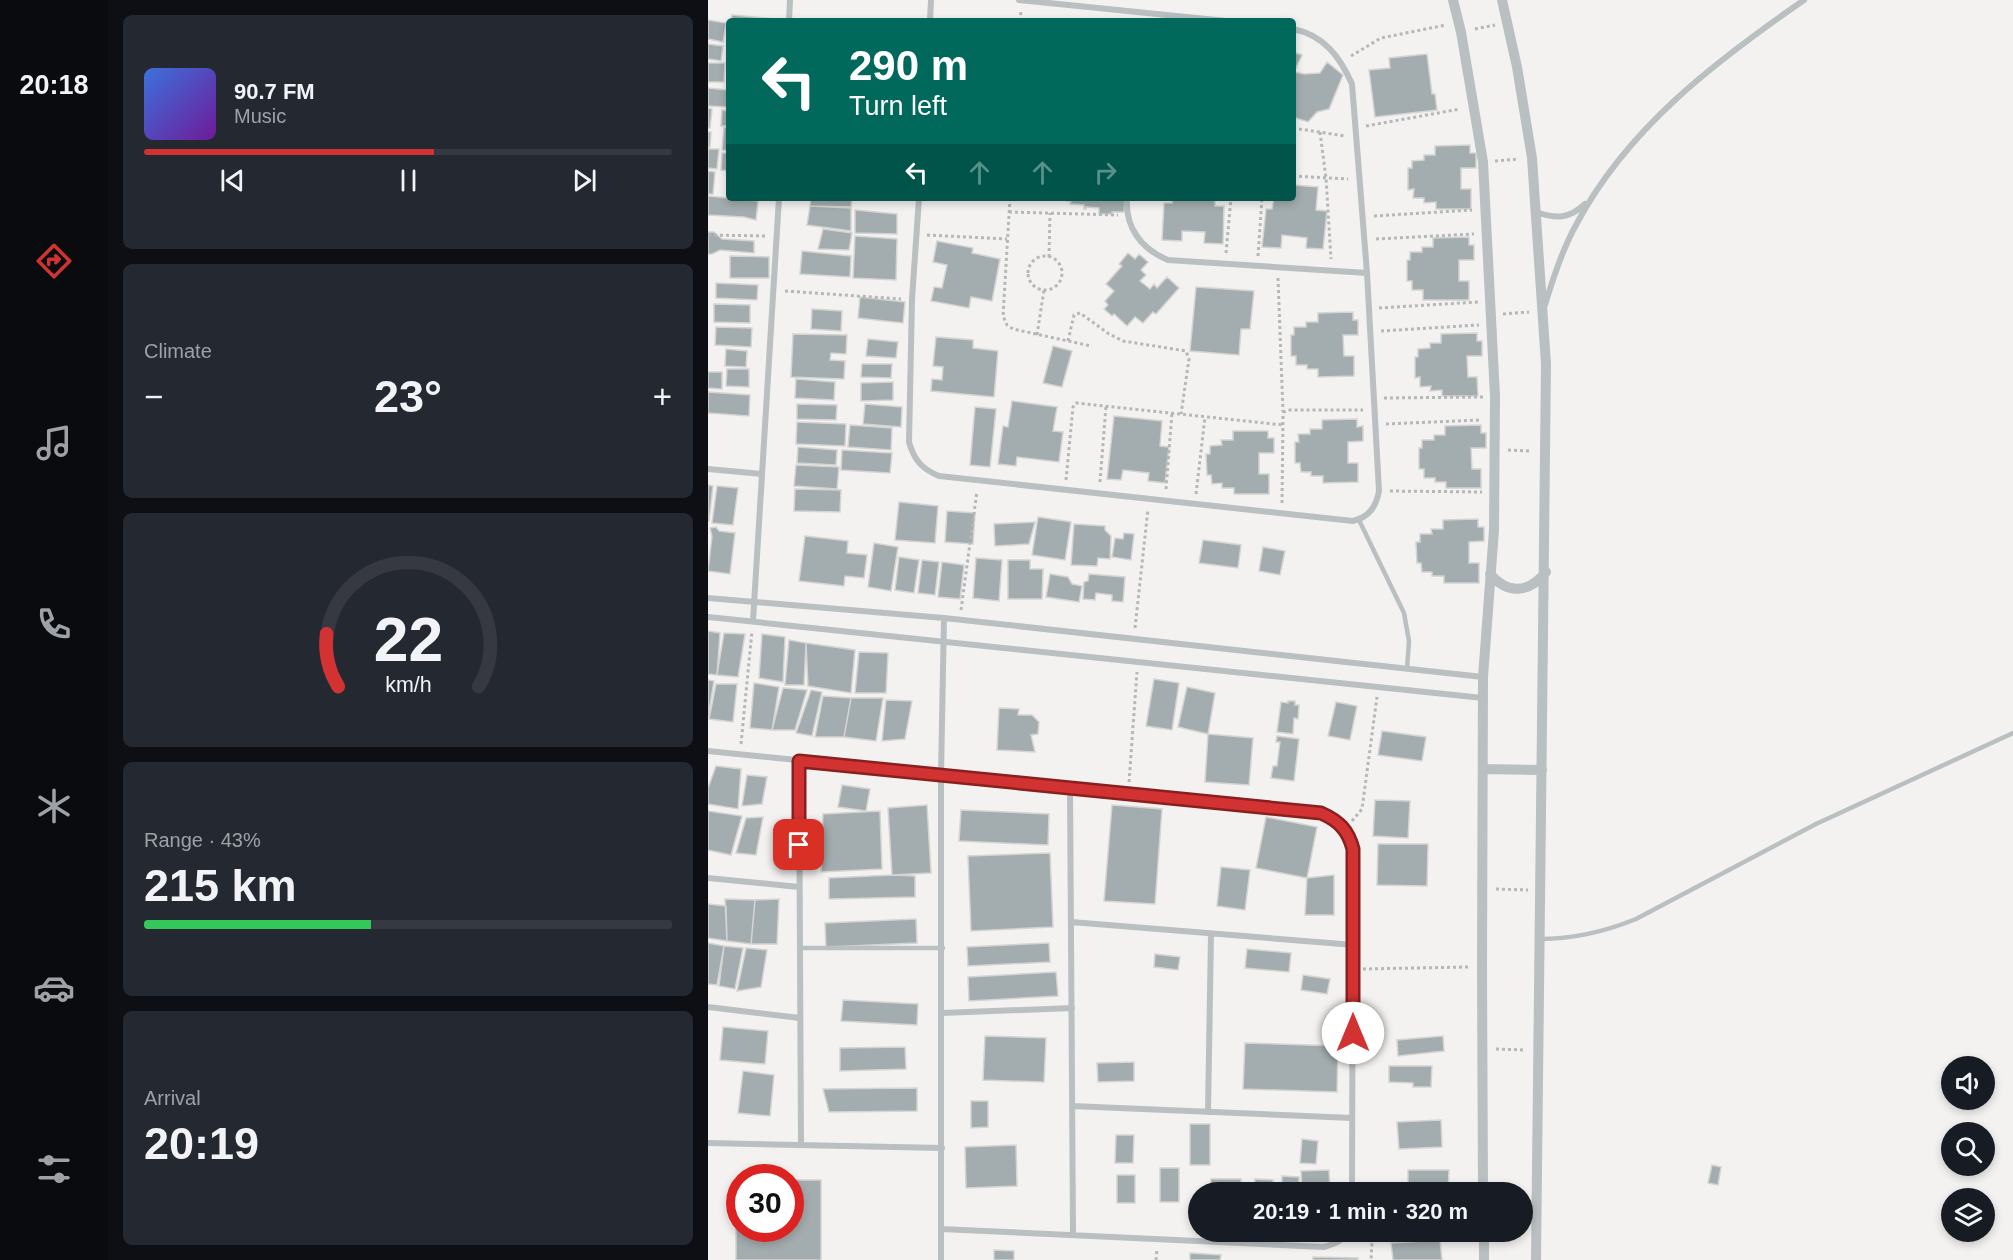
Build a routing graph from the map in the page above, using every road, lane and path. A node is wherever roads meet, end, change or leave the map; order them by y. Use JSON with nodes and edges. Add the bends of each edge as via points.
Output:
{"nodes":[{"id":1,"x":790,"y":0,"type":"edge"},
{"id":2,"x":931,"y":0,"type":"edge"},
{"id":3,"x":1019,"y":0,"type":"edge"},
{"id":4,"x":1453,"y":0,"type":"edge"},
{"id":5,"x":1502,"y":0,"type":"edge"},
{"id":6,"x":1804,"y":0,"type":"edge"},
{"id":7,"x":1136,"y":12,"type":"junction"},
{"id":8,"x":789,"y":18,"type":"edge"},
{"id":9,"x":930,"y":18,"type":"edge"},
{"id":10,"x":1136,"y":18,"type":"edge"},
{"id":11,"x":1196,"y":18,"type":"edge"},
{"id":12,"x":1508,"y":22,"type":"junction"},
{"id":13,"x":1460,"y":27,"type":"junction"},
{"id":14,"x":1296,"y":30,"type":"edge"},
{"id":15,"x":1342,"y":62,"type":"junction"},
{"id":16,"x":1474,"y":107,"type":"junction"},
{"id":17,"x":1296,"y":128,"type":"edge"},
{"id":18,"x":1355,"y":128,"type":"junction"},
{"id":19,"x":1320,"y":132,"type":"junction"},
{"id":20,"x":1356,"y":138,"type":"junction"},
{"id":21,"x":1532,"y":158,"type":"junction"},
{"id":22,"x":1484,"y":162,"type":"junction"},
{"id":23,"x":1296,"y":176,"type":"edge"},
{"id":24,"x":1326,"y":178,"type":"junction"},
{"id":25,"x":1359,"y":179,"type":"junction"},
{"id":26,"x":1590,"y":199,"type":"junction"},
{"id":27,"x":779,"y":201,"type":"edge"},
{"id":28,"x":919,"y":201,"type":"edge"},
{"id":29,"x":1010,"y":201,"type":"edge"},
{"id":30,"x":1127,"y":201,"type":"edge"},
{"id":31,"x":1231,"y":201,"type":"edge"},
{"id":32,"x":1262,"y":201,"type":"edge"},
{"id":33,"x":1486,"y":210,"type":"junction"},
{"id":34,"x":1009,"y":212,"type":"junction"},
{"id":35,"x":1536,"y":212,"type":"junction"},
{"id":36,"x":1050,"y":213,"type":"junction"},
{"id":37,"x":1128,"y":215,"type":"junction"},
{"id":38,"x":1362,"y":216,"type":"junction"},
{"id":39,"x":1488,"y":233,"type":"junction"},
{"id":40,"x":708,"y":235,"type":"edge"},
{"id":41,"x":916,"y":235,"type":"junction"},
{"id":42,"x":776,"y":236,"type":"junction"},
{"id":43,"x":1007,"y":239,"type":"junction"},
{"id":44,"x":1364,"y":240,"type":"junction"},
{"id":45,"x":1049,"y":257,"type":"junction"},
{"id":46,"x":1225,"y":265,"type":"junction"},
{"id":47,"x":1257,"y":266,"type":"junction"},
{"id":48,"x":1277,"y":268,"type":"junction"},
{"id":49,"x":1332,"y":271,"type":"junction"},
{"id":50,"x":1367,"y":273,"type":"junction"},
{"id":51,"x":773,"y":290,"type":"junction"},
{"id":52,"x":1044,"y":290,"type":"junction"},
{"id":53,"x":912,"y":299,"type":"junction"},
{"id":54,"x":1491,"y":301,"type":"junction"},
{"id":55,"x":1369,"y":309,"type":"junction"},
{"id":56,"x":1543,"y":311,"type":"junction"},
{"id":57,"x":1492,"y":319,"type":"junction"},
{"id":58,"x":1370,"y":332,"type":"junction"},
{"id":59,"x":1037,"y":334,"type":"junction"},
{"id":60,"x":1068,"y":341,"type":"junction"},
{"id":61,"x":1091,"y":345,"type":"dead end"},
{"id":62,"x":1495,"y":396,"type":"junction"},
{"id":63,"x":1373,"y":398,"type":"junction"},
{"id":64,"x":1106,"y":406,"type":"junction"},
{"id":65,"x":1374,"y":410,"type":"junction"},
{"id":66,"x":1172,"y":413,"type":"junction"},
{"id":67,"x":1182,"y":414,"type":"junction"},
{"id":68,"x":1283,"y":414,"type":"junction"},
{"id":69,"x":1205,"y":416,"type":"junction"},
{"id":70,"x":1495,"y":419,"type":"junction"},
{"id":71,"x":1375,"y":424,"type":"junction"},
{"id":72,"x":1283,"y":425,"type":"junction"},
{"id":73,"x":1494,"y":450,"type":"junction"},
{"id":74,"x":1545,"y":451,"type":"junction"},
{"id":75,"x":708,"y":469,"type":"edge"},
{"id":76,"x":762,"y":474,"type":"junction"},
{"id":77,"x":978,"y":481,"type":"junction"},
{"id":78,"x":1065,"y":490,"type":"junction"},
{"id":79,"x":1379,"y":491,"type":"junction"},
{"id":80,"x":1494,"y":492,"type":"junction"},
{"id":81,"x":1099,"y":494,"type":"junction"},
{"id":82,"x":1149,"y":499,"type":"junction"},
{"id":83,"x":1166,"y":501,"type":"junction"},
{"id":84,"x":1195,"y":504,"type":"junction"},
{"id":85,"x":1282,"y":514,"type":"junction"},
{"id":86,"x":1359,"y":520,"type":"junction"},
{"id":87,"x":1545,"y":572,"type":"junction"},
{"id":88,"x":1490,"y":574,"type":"junction"},
{"id":89,"x":708,"y":598,"type":"edge"},
{"id":90,"x":754,"y":603,"type":"junction"},
{"id":91,"x":708,"y":617,"type":"edge"},
{"id":92,"x":944,"y":618,"type":"junction"},
{"id":93,"x":960,"y":620,"type":"junction"},
{"id":94,"x":753,"y":621,"type":"junction"},
{"id":95,"x":1133,"y":639,"type":"junction"},
{"id":96,"x":944,"y":641,"type":"junction"},
{"id":97,"x":1137,"y":661,"type":"junction"},
{"id":98,"x":1407,"y":669,"type":"junction"},
{"id":99,"x":1483,"y":677,"type":"junction"},
{"id":100,"x":1378,"y":687,"type":"junction"},
{"id":101,"x":1483,"y":698,"type":"junction"},
{"id":102,"x":2013,"y":733,"type":"edge"},
{"id":103,"x":708,"y":751,"type":"edge"},
{"id":104,"x":740,"y":754,"type":"junction"},
{"id":105,"x":799,"y":761,"type":"junction"},
{"id":106,"x":1483,"y":769,"type":"junction"},
{"id":107,"x":1542,"y":770,"type":"junction"},
{"id":108,"x":941,"y":775,"type":"junction"},
{"id":109,"x":1070,"y":788,"type":"junction"},
{"id":110,"x":1128,"y":794,"type":"junction"},
{"id":111,"x":1343,"y":826,"type":"junction"},
{"id":112,"x":708,"y":878,"type":"edge"},
{"id":113,"x":799,"y":887,"type":"junction"},
{"id":114,"x":1482,"y":889,"type":"junction"},
{"id":115,"x":1540,"y":890,"type":"junction"},
{"id":116,"x":1071,"y":922,"type":"junction"},
{"id":117,"x":1211,"y":934,"type":"junction"},
{"id":118,"x":1540,"y":939,"type":"junction"},
{"id":119,"x":1354,"y":945,"type":"junction"},
{"id":120,"x":799,"y":948,"type":"junction"},
{"id":121,"x":943,"y":948,"type":"junction"},
{"id":122,"x":1482,"y":967,"type":"junction"},
{"id":123,"x":1353,"y":969,"type":"junction"},
{"id":124,"x":708,"y":1007,"type":"edge"},
{"id":125,"x":1072,"y":1008,"type":"junction"},
{"id":126,"x":942,"y":1013,"type":"junction"},
{"id":127,"x":800,"y":1018,"type":"junction"},
{"id":128,"x":1482,"y":1048,"type":"junction"},
{"id":129,"x":1539,"y":1051,"type":"junction"},
{"id":130,"x":1072,"y":1106,"type":"junction"},
{"id":131,"x":1208,"y":1112,"type":"junction"},
{"id":132,"x":1352,"y":1118,"type":"junction"},
{"id":133,"x":708,"y":1143,"type":"edge"},
{"id":134,"x":801,"y":1145,"type":"junction"},
{"id":135,"x":942,"y":1148,"type":"junction"},
{"id":136,"x":1352,"y":1182,"type":"edge"},
{"id":137,"x":1484,"y":1182,"type":"edge"},
{"id":138,"x":941,"y":1229,"type":"junction"},
{"id":139,"x":1073,"y":1234,"type":"junction"},
{"id":140,"x":1188,"y":1240,"type":"edge"},
{"id":141,"x":1227,"y":1242,"type":"edge"},
{"id":142,"x":1338,"y":1242,"type":"edge"},
{"id":143,"x":1371,"y":1242,"type":"edge"},
{"id":144,"x":1484,"y":1242,"type":"edge"},
{"id":145,"x":941,"y":1260,"type":"edge"},
{"id":146,"x":1371,"y":1260,"type":"edge"},
{"id":147,"x":1484,"y":1260,"type":"edge"},
{"id":148,"x":1536,"y":1260,"type":"edge"}],
"edges":[{"from":1,"to":8,"type":"street"},
{"from":2,"to":9,"type":"street"},
{"from":3,"to":7,"type":"street"},
{"from":4,"to":13,"type":"street"},
{"from":5,"to":12,"type":"street"},
{"from":6,"to":26,"type":"street","via":[[1712,67],[1671,103],[1634,142]]},
{"from":7,"to":10,"type":"street"},
{"from":7,"to":11,"type":"street"},
{"from":12,"to":13,"type":"path"},
{"from":12,"to":21,"type":"street"},
{"from":13,"to":15,"type":"path","via":[[1381,38]]},
{"from":13,"to":16,"type":"street"},
{"from":14,"to":15,"type":"street","via":[[1325,44]]},
{"from":15,"to":18,"type":"street","via":[[1352,84]]},
{"from":16,"to":18,"type":"path"},
{"from":16,"to":22,"type":"street"},
{"from":17,"to":19,"type":"path"},
{"from":18,"to":20,"type":"street"},
{"from":19,"to":20,"type":"path"},
{"from":19,"to":24,"type":"path"},
{"from":20,"to":25,"type":"street"},
{"from":21,"to":22,"type":"path"},
{"from":21,"to":35,"type":"street"},
{"from":22,"to":33,"type":"street"},
{"from":23,"to":24,"type":"path"},
{"from":24,"to":25,"type":"path"},
{"from":24,"to":49,"type":"path"},
{"from":25,"to":38,"type":"street"},
{"from":26,"to":35,"type":"street","via":[[1565,216],[1550,217]]},
{"from":26,"to":56,"type":"street","via":[[1562,253]]},
{"from":27,"to":42,"type":"street"},
{"from":28,"to":41,"type":"street"},
{"from":29,"to":34,"type":"path"},
{"from":30,"to":37,"type":"street"},
{"from":31,"to":46,"type":"path"},
{"from":32,"to":47,"type":"path"},
{"from":33,"to":38,"type":"path"},
{"from":33,"to":39,"type":"street"},
{"from":34,"to":36,"type":"path"},
{"from":34,"to":43,"type":"path"},
{"from":35,"to":56,"type":"street"},
{"from":36,"to":37,"type":"path"},
{"from":36,"to":45,"type":"path"},
{"from":37,"to":46,"type":"street","via":[[1142,244],[1159,256],[1178,262]]},
{"from":38,"to":44,"type":"street"},
{"from":39,"to":44,"type":"path"},
{"from":39,"to":54,"type":"street"},
{"from":40,"to":42,"type":"path"},
{"from":41,"to":43,"type":"path"},
{"from":41,"to":53,"type":"street"},
{"from":42,"to":51,"type":"street"},
{"from":43,"to":59,"type":"path","via":[[1004,321],[1013,329]]},
{"from":44,"to":50,"type":"street"},
{"from":45,"to":52,"type":"path","via":[[1059,264],[1062,275],[1056,286]]},
{"from":45,"to":52,"type":"path","via":[[1037,258],[1028,274],[1033,285]]},
{"from":46,"to":47,"type":"street"},
{"from":47,"to":48,"type":"street"},
{"from":48,"to":49,"type":"street"},
{"from":48,"to":68,"type":"path"},
{"from":49,"to":50,"type":"street"},
{"from":50,"to":55,"type":"street"},
{"from":51,"to":53,"type":"path"},
{"from":51,"to":76,"type":"street"},
{"from":52,"to":59,"type":"path"},
{"from":53,"to":77,"type":"street","via":[[909,442],[913,454],[919,464],[939,476]]},
{"from":54,"to":55,"type":"path"},
{"from":54,"to":57,"type":"street"},
{"from":55,"to":58,"type":"street"},
{"from":56,"to":57,"type":"path"},
{"from":56,"to":74,"type":"street"},
{"from":57,"to":58,"type":"path"},
{"from":57,"to":62,"type":"street"},
{"from":58,"to":63,"type":"street"},
{"from":59,"to":60,"type":"path"},
{"from":60,"to":61,"type":"path"},
{"from":60,"to":67,"type":"path","via":[[1074,315],[1080,313],[1123,341],[1186,351],[1189,359]]},
{"from":62,"to":63,"type":"path"},
{"from":62,"to":70,"type":"street"},
{"from":63,"to":65,"type":"street"},
{"from":64,"to":66,"type":"path"},
{"from":64,"to":78,"type":"path","via":[[1074,405]]},
{"from":64,"to":81,"type":"path"},
{"from":65,"to":68,"type":"path","via":[[1290,410]]},
{"from":65,"to":71,"type":"street"},
{"from":66,"to":67,"type":"path"},
{"from":66,"to":83,"type":"path"},
{"from":67,"to":69,"type":"path"},
{"from":68,"to":72,"type":"path"},
{"from":69,"to":72,"type":"path"},
{"from":69,"to":84,"type":"path"},
{"from":70,"to":71,"type":"path"},
{"from":70,"to":73,"type":"street"},
{"from":71,"to":79,"type":"street"},
{"from":72,"to":85,"type":"path"},
{"from":73,"to":74,"type":"path"},
{"from":73,"to":80,"type":"street"},
{"from":74,"to":87,"type":"street"},
{"from":75,"to":76,"type":"street"},
{"from":76,"to":90,"type":"street"},
{"from":77,"to":78,"type":"street"},
{"from":77,"to":93,"type":"path"},
{"from":78,"to":81,"type":"street"},
{"from":79,"to":80,"type":"path"},
{"from":79,"to":86,"type":"street","via":[[1375,507]]},
{"from":80,"to":88,"type":"street"},
{"from":81,"to":82,"type":"street"},
{"from":82,"to":83,"type":"street"},
{"from":82,"to":95,"type":"path"},
{"from":83,"to":84,"type":"street"},
{"from":84,"to":85,"type":"street"},
{"from":85,"to":86,"type":"street"},
{"from":86,"to":98,"type":"lane","via":[[1404,613],[1409,641]]},
{"from":87,"to":88,"type":"street","via":[[1539,581],[1518,589],[1497,583]]},
{"from":87,"to":107,"type":"street"},
{"from":88,"to":99,"type":"street"},
{"from":89,"to":90,"type":"street"},
{"from":90,"to":92,"type":"street"},
{"from":90,"to":94,"type":"street"},
{"from":91,"to":94,"type":"street"},
{"from":92,"to":93,"type":"street"},
{"from":92,"to":96,"type":"street"},
{"from":93,"to":95,"type":"street"},
{"from":94,"to":96,"type":"street"},
{"from":94,"to":104,"type":"path"},
{"from":95,"to":98,"type":"street"},
{"from":96,"to":97,"type":"street"},
{"from":96,"to":108,"type":"street"},
{"from":97,"to":100,"type":"street"},
{"from":97,"to":110,"type":"path"},
{"from":98,"to":99,"type":"street"},
{"from":99,"to":101,"type":"street"},
{"from":100,"to":101,"type":"street"},
{"from":100,"to":111,"type":"path","via":[[1362,809]]},
{"from":101,"to":106,"type":"street"},
{"from":102,"to":118,"type":"lane","via":[[1816,824],[1636,919],[1580,937]]},
{"from":103,"to":104,"type":"street"},
{"from":104,"to":105,"type":"street"},
{"from":105,"to":108,"type":"street"},
{"from":105,"to":113,"type":"street"},
{"from":106,"to":107,"type":"street"},
{"from":106,"to":114,"type":"street"},
{"from":107,"to":115,"type":"street"},
{"from":108,"to":109,"type":"street"},
{"from":108,"to":121,"type":"street"},
{"from":109,"to":110,"type":"street"},
{"from":109,"to":116,"type":"street"},
{"from":110,"to":111,"type":"street","via":[[1321,813]]},
{"from":111,"to":119,"type":"street","via":[[1353,849]]},
{"from":112,"to":113,"type":"street"},
{"from":113,"to":120,"type":"street"},
{"from":114,"to":115,"type":"path"},
{"from":114,"to":122,"type":"street"},
{"from":115,"to":118,"type":"street"},
{"from":116,"to":117,"type":"street"},
{"from":116,"to":125,"type":"street"},
{"from":117,"to":119,"type":"street"},
{"from":117,"to":131,"type":"street"},
{"from":118,"to":129,"type":"street"},
{"from":119,"to":123,"type":"street"},
{"from":120,"to":121,"type":"lane"},
{"from":120,"to":127,"type":"street"},
{"from":121,"to":126,"type":"street"},
{"from":122,"to":123,"type":"path"},
{"from":122,"to":128,"type":"street"},
{"from":123,"to":132,"type":"street"},
{"from":124,"to":127,"type":"street"},
{"from":125,"to":126,"type":"street"},
{"from":125,"to":130,"type":"street"},
{"from":126,"to":135,"type":"street"},
{"from":127,"to":134,"type":"street"},
{"from":128,"to":129,"type":"path"},
{"from":128,"to":137,"type":"street"},
{"from":129,"to":148,"type":"street"},
{"from":130,"to":131,"type":"street"},
{"from":130,"to":139,"type":"street"},
{"from":131,"to":132,"type":"street"},
{"from":132,"to":136,"type":"street"},
{"from":133,"to":134,"type":"street"},
{"from":134,"to":135,"type":"street"},
{"from":135,"to":138,"type":"street"},
{"from":138,"to":139,"type":"street"},
{"from":138,"to":145,"type":"street"},
{"from":139,"to":140,"type":"street"},
{"from":141,"to":142,"type":"street","via":[[1324,1247]]},
{"from":143,"to":146,"type":"path"},
{"from":144,"to":147,"type":"street"}]}
